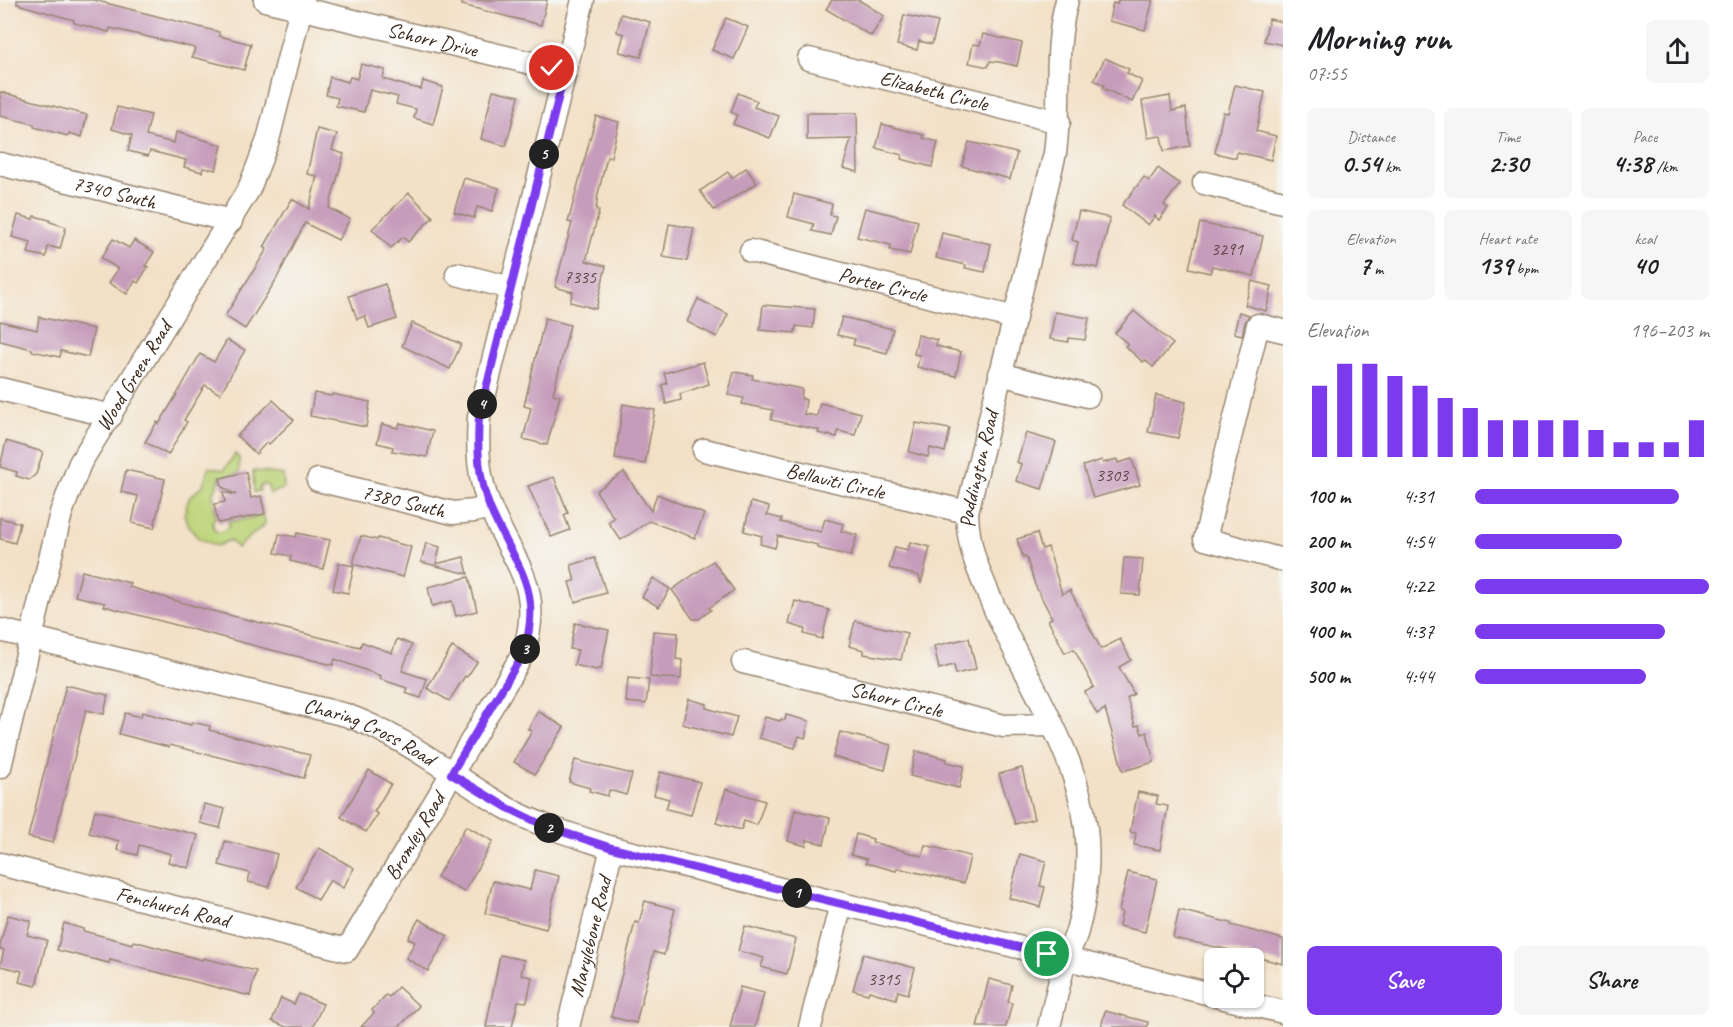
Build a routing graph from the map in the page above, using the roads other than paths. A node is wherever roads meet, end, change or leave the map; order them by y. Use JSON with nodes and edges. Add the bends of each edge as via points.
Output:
{"nodes":[{"id":1,"x":265,"y":0,"type":"edge"},
{"id":2,"x":583,"y":0,"type":"edge"},
{"id":3,"x":1067,"y":0,"type":"edge"},
{"id":4,"x":302,"y":4,"type":"edge"},
{"id":5,"x":809,"y":59,"type":"dead end"},
{"id":6,"x":565,"y":71,"type":"junction"},
{"id":7,"x":1059,"y":122,"type":"junction"},
{"id":8,"x":0,"y":164,"type":"edge"},
{"id":9,"x":1204,"y":183,"type":"dead end"},
{"id":10,"x":1283,"y":202,"type":"edge"},
{"id":11,"x":231,"y":220,"type":"junction"},
{"id":12,"x":751,"y":252,"type":"dead end"},
{"id":13,"x":457,"y":274,"type":"dead end"},
{"id":14,"x":511,"y":288,"type":"junction"},
{"id":15,"x":1015,"y":318,"type":"junction"},
{"id":16,"x":1283,"y":331,"type":"edge"},
{"id":17,"x":1000,"y":374,"type":"junction"},
{"id":18,"x":0,"y":389,"type":"edge"},
{"id":19,"x":1088,"y":396,"type":"dead end"},
{"id":20,"x":111,"y":416,"type":"junction"},
{"id":21,"x":704,"y":450,"type":"dead end"},
{"id":22,"x":318,"y":480,"type":"dead end"},
{"id":23,"x":489,"y":507,"type":"junction"},
{"id":24,"x":967,"y":512,"type":"junction"},
{"id":25,"x":1283,"y":560,"type":"edge"},
{"id":26,"x":0,"y":630,"type":"edge"},
{"id":27,"x":31,"y":637,"type":"junction"},
{"id":28,"x":743,"y":662,"type":"dead end"},
{"id":29,"x":1051,"y":725,"type":"junction"},
{"id":30,"x":0,"y":766,"type":"edge"},
{"id":31,"x":451,"y":774,"type":"junction"},
{"id":32,"x":612,"y":848,"type":"junction"},
{"id":33,"x":0,"y":864,"type":"edge"},
{"id":34,"x":841,"y":904,"type":"junction"},
{"id":35,"x":347,"y":950,"type":"joint"},
{"id":36,"x":1066,"y":958,"type":"junction"},
{"id":37,"x":1204,"y":992,"type":"edge"},
{"id":38,"x":1264,"y":1007,"type":"edge"},
{"id":39,"x":1283,"y":1012,"type":"edge"},
{"id":40,"x":568,"y":1027,"type":"edge"},
{"id":41,"x":810,"y":1027,"type":"edge"},
{"id":42,"x":1049,"y":1027,"type":"edge"}],
"edges":[{"from":1,"to":4,"type":"street","name":"Schorr Drive"},
{"from":2,"to":6,"type":"street","name":"Bromley Road"},
{"from":3,"to":7,"type":"street","name":"Paddington Road","via":[[1059,39]]},
{"from":4,"to":6,"type":"street","name":"Schorr Drive"},
{"from":4,"to":11,"type":"street","name":"Wood Green Road","via":[[268,140],[249,189]]},
{"from":5,"to":7,"type":"street","name":"Elizabeth Circle"},
{"from":6,"to":14,"type":"street","name":"Bromley Road"},
{"from":7,"to":15,"type":"street","name":"Paddington Road"},
{"from":8,"to":11,"type":"street","name":"7340 South"},
{"from":9,"to":10,"type":"street"},
{"from":11,"to":20,"type":"street","name":"Wood Green Road"},
{"from":12,"to":15,"type":"street","name":"Porter Circle"},
{"from":13,"to":14,"type":"street"},
{"from":14,"to":23,"type":"street","name":"Bromley Road","via":[[479,417],[480,474]]},
{"from":15,"to":17,"type":"street","name":"Paddington Road"},
{"from":16,"to":25,"type":"street","via":[[1258,325],[1205,539]]},
{"from":17,"to":19,"type":"street"},
{"from":17,"to":24,"type":"street","name":"Paddington Road"},
{"from":18,"to":20,"type":"street"},
{"from":20,"to":27,"type":"street","name":"Wood Green Road","via":[[80,463],[61,513]]},
{"from":21,"to":24,"type":"street","name":"Bellaviti Circle"},
{"from":22,"to":23,"type":"street","name":"7380 South","via":[[453,513]]},
{"from":23,"to":31,"type":"street","name":"Bromley Road","via":[[521,568],[531,600],[530,633],[523,654]]},
{"from":24,"to":29,"type":"street","name":"Paddington Road","via":[[973,559]]},
{"from":26,"to":27,"type":"street","name":"Charing Cross Road"},
{"from":27,"to":30,"type":"street","name":"Wood Green Road"},
{"from":27,"to":31,"type":"street","name":"Charing Cross Road","via":[[346,715],[396,738]]},
{"from":28,"to":29,"type":"street","name":"Schorr Circle","via":[[1004,726]]},
{"from":29,"to":36,"type":"street","name":"Paddington Road","via":[[1080,794],[1086,829],[1084,897],[1077,932]]},
{"from":31,"to":32,"type":"street","name":"Charing Cross Road","via":[[547,827]]},
{"from":31,"to":35,"type":"street","name":"Bromley Road"},
{"from":32,"to":34,"type":"street","name":"Charing Cross Road"},
{"from":32,"to":40,"type":"street","name":"Marylebone Road"},
{"from":33,"to":35,"type":"street","name":"Fenchurch Road"},
{"from":34,"to":36,"type":"street","name":"Charing Cross Road"},
{"from":34,"to":41,"type":"street"},
{"from":36,"to":37,"type":"street","name":"Charing Cross Road"},
{"from":36,"to":42,"type":"street","name":"Paddington Road"},
{"from":38,"to":39,"type":"street"}]}
